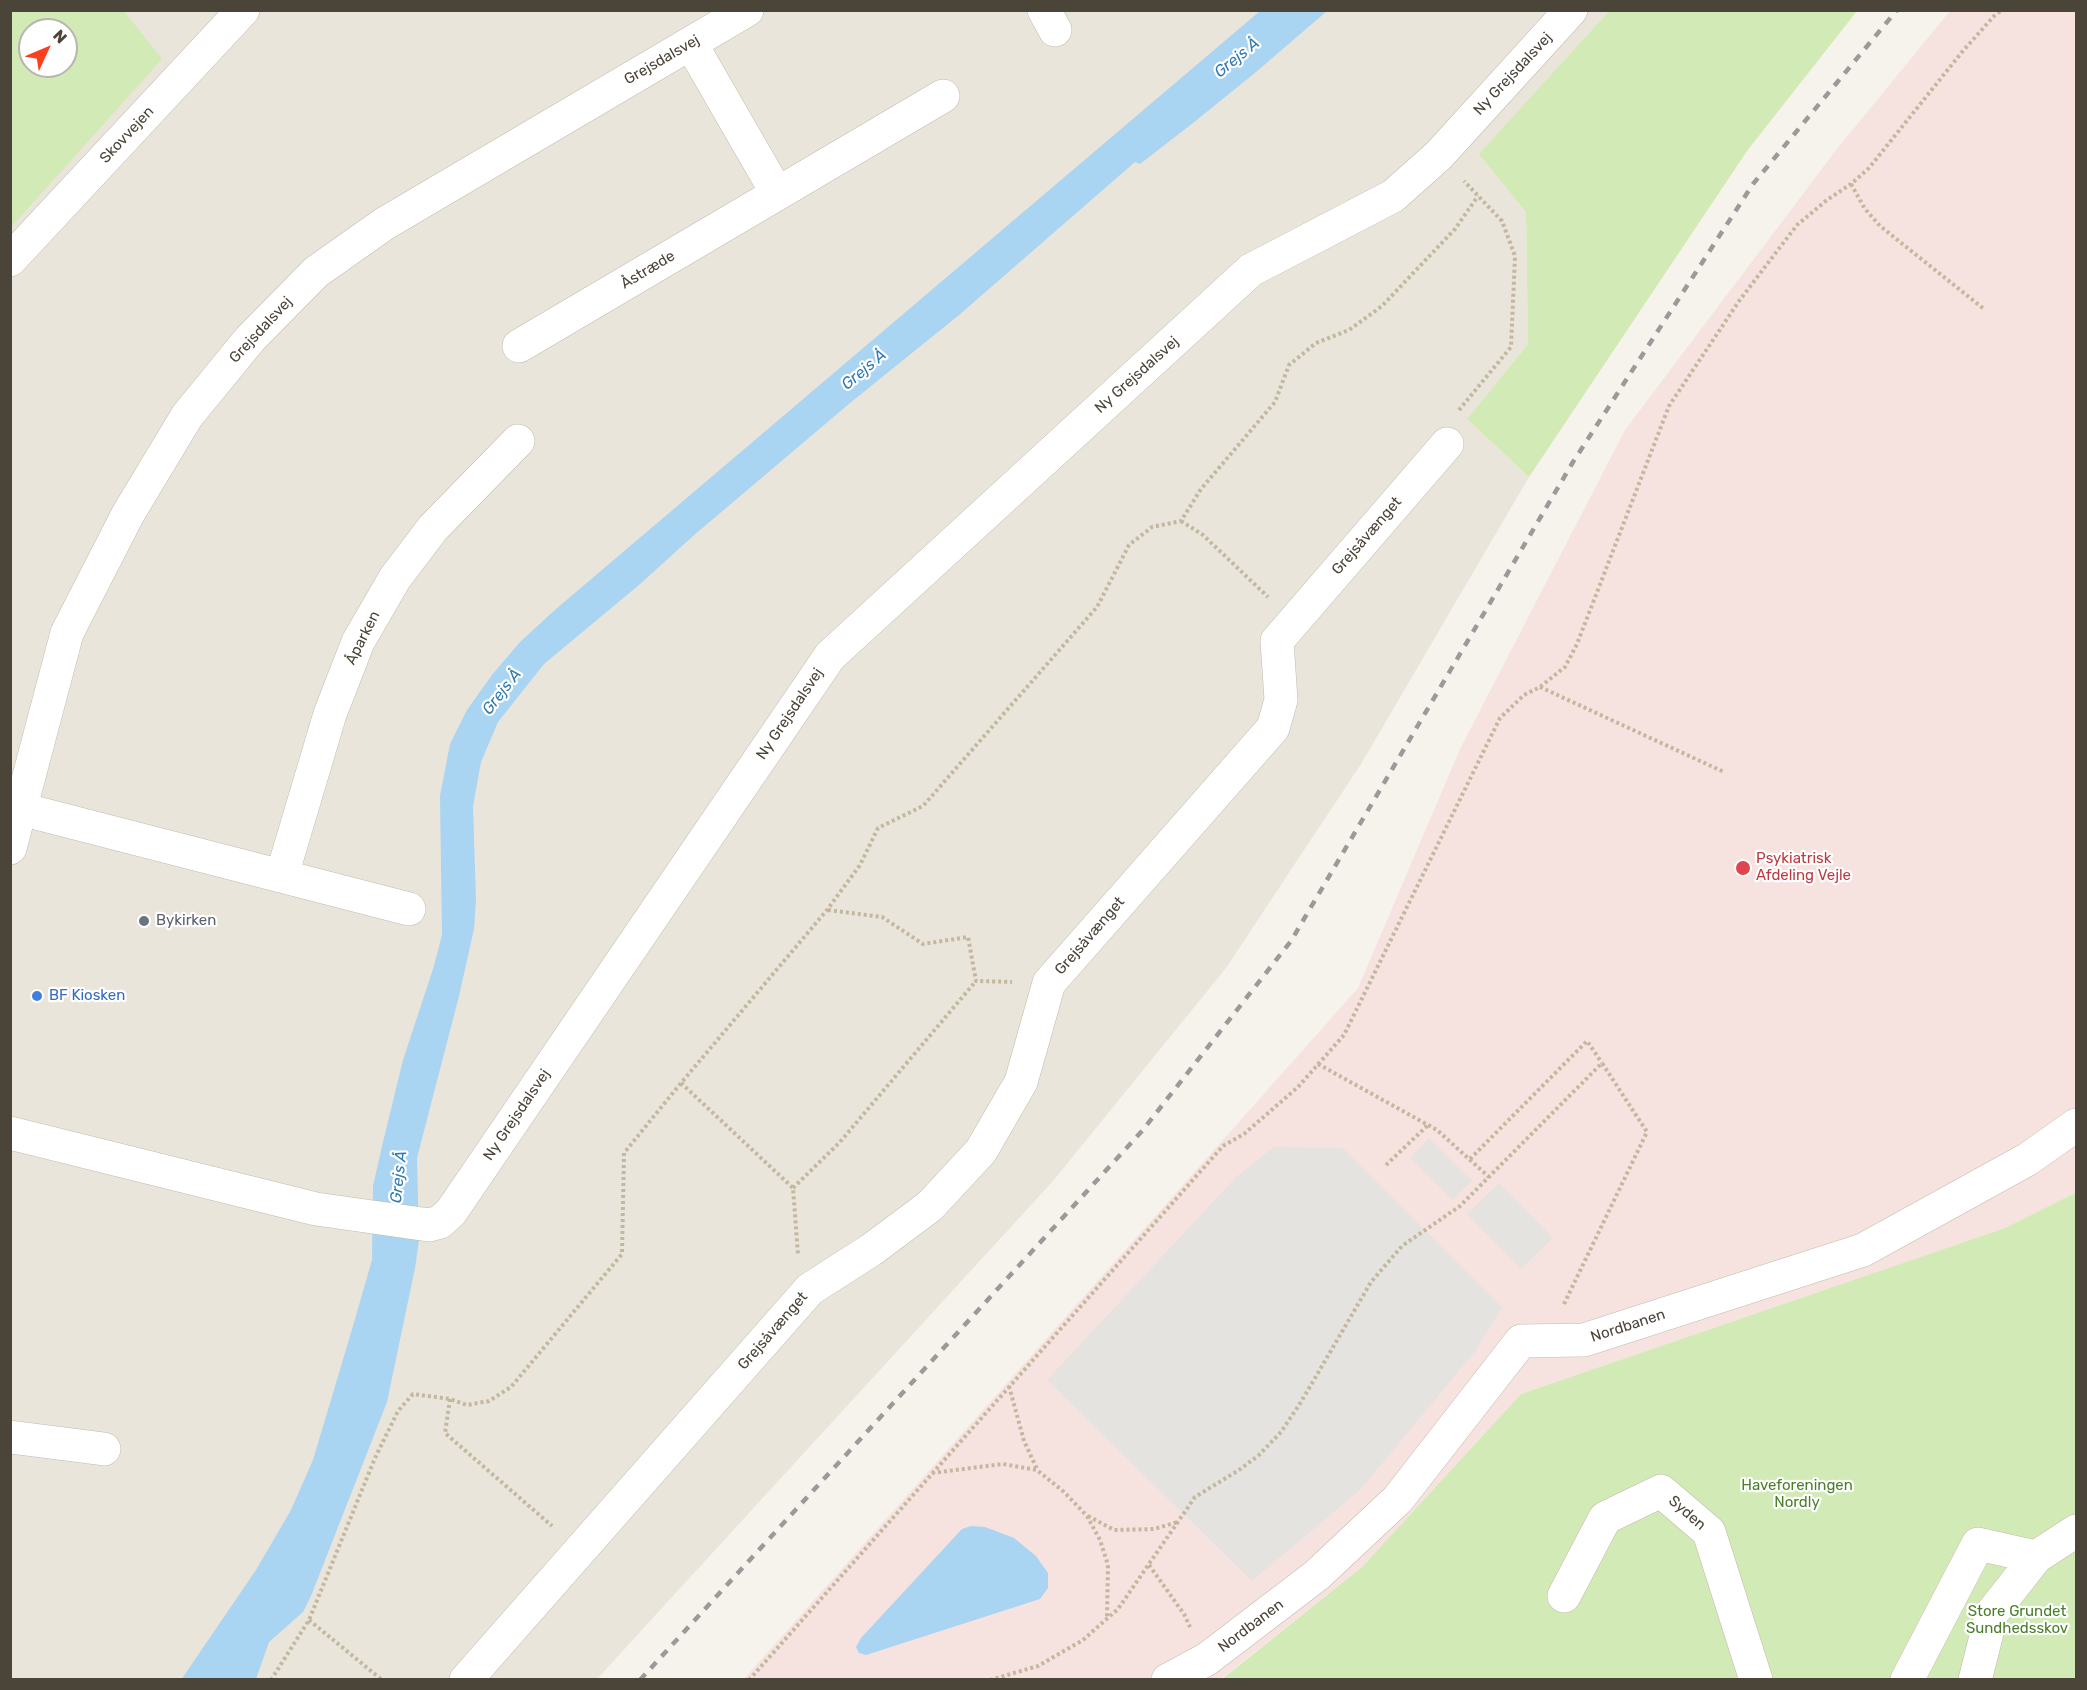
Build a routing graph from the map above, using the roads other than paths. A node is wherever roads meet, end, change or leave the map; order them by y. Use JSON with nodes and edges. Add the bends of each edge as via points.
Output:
{"nodes":[{"id":1,"x":243,"y":10,"type":"edge"},
{"id":2,"x":747,"y":10,"type":"edge"},
{"id":3,"x":1571,"y":10,"type":"edge"},
{"id":4,"x":691,"y":44,"type":"junction"},
{"id":5,"x":943,"y":96,"type":"dead end"},
{"id":6,"x":777,"y":193,"type":"junction"},
{"id":7,"x":10,"y":260,"type":"edge"},
{"id":8,"x":519,"y":346,"type":"dead end"},
{"id":9,"x":518,"y":441,"type":"dead end"},
{"id":10,"x":1447,"y":444,"type":"road end"},
{"id":11,"x":21,"y":808,"type":"junction"},
{"id":12,"x":10,"y":848,"type":"edge"},
{"id":13,"x":282,"y":875,"type":"junction"},
{"id":14,"x":409,"y":909,"type":"dead end"},
{"id":15,"x":2076,"y":1125,"type":"edge"},
{"id":16,"x":10,"y":1133,"type":"edge"},
{"id":17,"x":10,"y":1437,"type":"edge"},
{"id":18,"x":104,"y":1449,"type":"dead end"},
{"id":19,"x":2076,"y":1531,"type":"edge"},
{"id":20,"x":2036,"y":1557,"type":"junction"},
{"id":21,"x":1564,"y":1596,"type":"dead end"},
{"id":22,"x":466,"y":1680,"type":"edge"},
{"id":23,"x":1168,"y":1680,"type":"edge"},
{"id":24,"x":1756,"y":1680,"type":"edge"},
{"id":25,"x":1907,"y":1680,"type":"edge"},
{"id":26,"x":1975,"y":1680,"type":"edge"}],
"edges":[{"from":1,"to":7,"type":"street","name":"Skovvejen"},
{"from":2,"to":4,"type":"street","name":"Grejsdalsvej"},
{"from":3,"to":16,"type":"street","name":"Ny Grejsdalsvej","via":[[1439,154],[1393,195],[1251,270],[830,656],[451,1212],[440,1222],[429,1225],[316,1209]]},
{"from":4,"to":6,"type":"street"},
{"from":4,"to":11,"type":"street","name":"Grejsdalsvej","via":[[384,224],[316,272],[250,339],[187,417],[128,514],[67,633]]},
{"from":5,"to":6,"type":"street","name":"Åstræde"},
{"from":6,"to":8,"type":"street","name":"Åstræde"},
{"from":9,"to":13,"type":"street","name":"Åparken","via":[[433,528],[396,578],[358,642],[330,714]]},
{"from":10,"to":22,"type":"street","name":"Grejsåvænget","via":[[1277,641],[1281,700],[1274,728],[1049,983],[1022,1082],[981,1151],[930,1206],[872,1250],[810,1289]]},
{"from":11,"to":12,"type":"street","name":"Grejsdalsvej"},
{"from":11,"to":13,"type":"street"},
{"from":13,"to":14,"type":"street"},
{"from":15,"to":23,"type":"street","name":"Nordbanen","via":[[2028,1159],[1863,1250],[1584,1340],[1521,1341],[1398,1498],[1317,1575],[1207,1659]]},
{"from":17,"to":18,"type":"street"},
{"from":19,"to":20,"type":"street"},
{"from":20,"to":25,"type":"street","via":[[1978,1544]]},
{"from":20,"to":26,"type":"street","via":[[1992,1613]]},
{"from":21,"to":24,"type":"street","name":"Syden","via":[[1605,1518],[1661,1491],[1708,1532]]}]}
